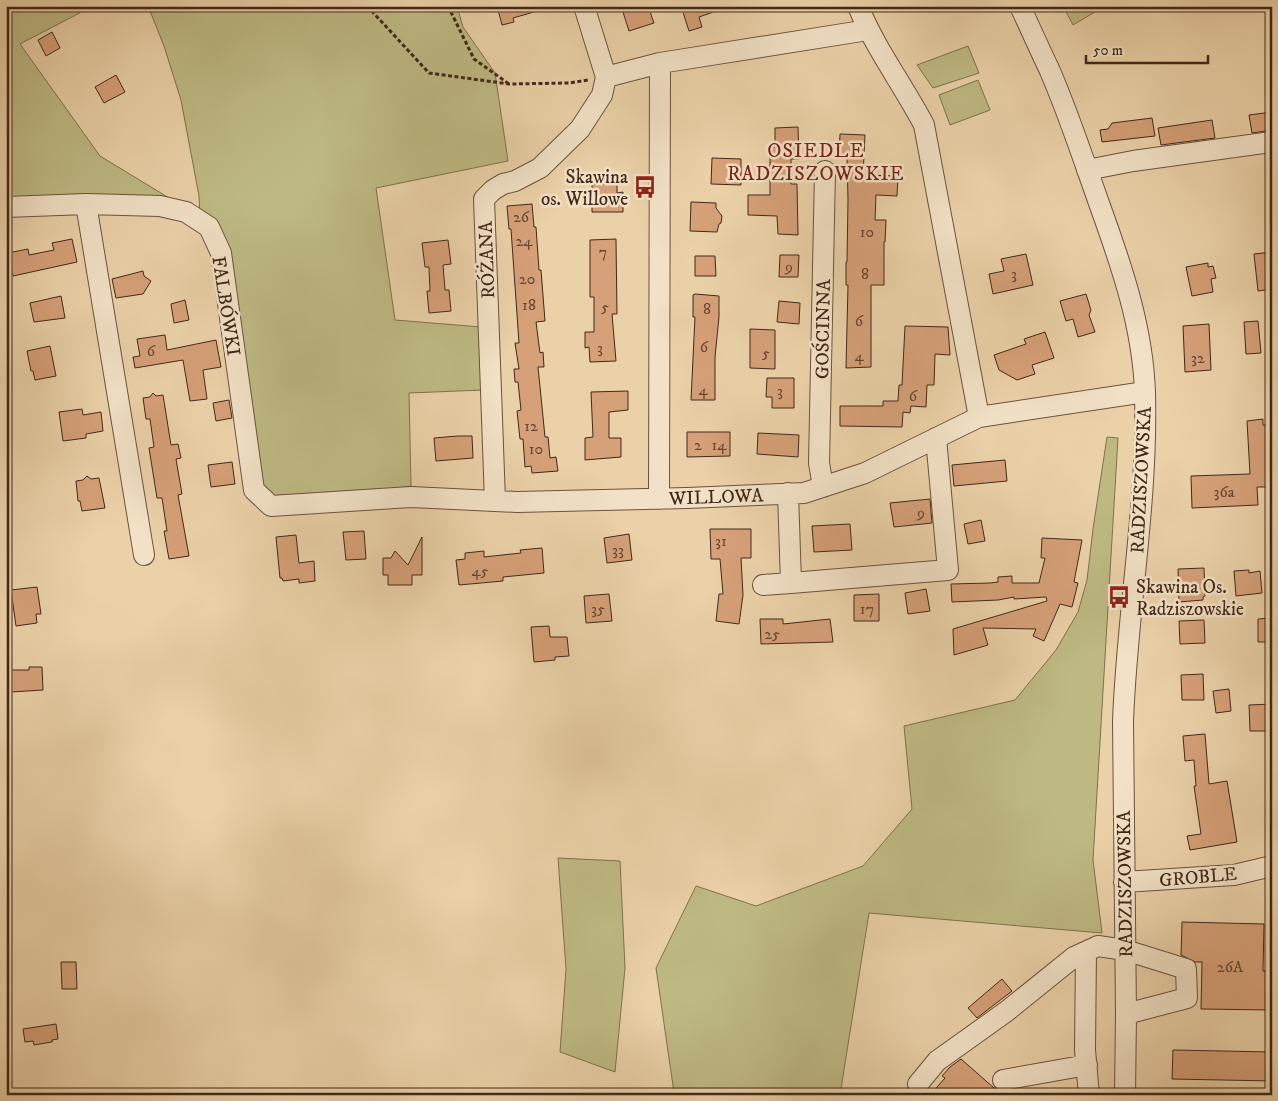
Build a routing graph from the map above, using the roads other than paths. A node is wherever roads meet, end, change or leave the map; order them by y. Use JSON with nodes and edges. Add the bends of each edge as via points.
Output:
{"nodes":[{"id":1,"x":858,"y":6,"type":"edge"},
{"id":2,"x":1020,"y":6,"type":"edge"},
{"id":3,"x":584,"y":8,"type":"edge"},
{"id":4,"x":868,"y":30,"type":"junction"},
{"id":5,"x":660,"y":63,"type":"junction"},
{"id":6,"x":606,"y":77,"type":"junction"},
{"id":7,"x":1272,"y":142,"type":"edge"},
{"id":8,"x":1088,"y":170,"type":"junction"},
{"id":9,"x":825,"y":171,"type":"dead end"},
{"id":10,"x":86,"y":204,"type":"junction"},
{"id":11,"x":6,"y":207,"type":"edge"},
{"id":12,"x":1145,"y":392,"type":"junction"},
{"id":13,"x":979,"y":417,"type":"junction"},
{"id":14,"x":936,"y":438,"type":"junction"},
{"id":15,"x":823,"y":487,"type":"junction"},
{"id":16,"x":788,"y":493,"type":"junction"},
{"id":17,"x":659,"y":499,"type":"junction"},
{"id":18,"x":495,"y":501,"type":"junction"},
{"id":19,"x":271,"y":506,"type":"joint"},
{"id":20,"x":144,"y":555,"type":"dead end"},
{"id":21,"x":791,"y":583,"type":"junction"},
{"id":22,"x":763,"y":585,"type":"dead end"},
{"id":23,"x":1272,"y":866,"type":"edge"},
{"id":24,"x":1124,"y":882,"type":"junction"},
{"id":25,"x":1125,"y":950,"type":"junction"},
{"id":26,"x":1086,"y":952,"type":"junction"},
{"id":27,"x":1126,"y":1014,"type":"junction"},
{"id":28,"x":1086,"y":1065,"type":"junction"},
{"id":29,"x":1002,"y":1080,"type":"dead end"},
{"id":30,"x":918,"y":1084,"type":"dead end"},
{"id":31,"x":1089,"y":1095,"type":"edge"},
{"id":32,"x":1125,"y":1095,"type":"edge"}],
"edges":[{"from":1,"to":4,"type":"street"},
{"from":2,"to":8,"type":"street","name":"RADZISZOWSKA"},
{"from":3,"to":6,"type":"street"},
{"from":4,"to":5,"type":"street"},
{"from":4,"to":13,"type":"street","via":[[924,125]]},
{"from":5,"to":6,"type":"street"},
{"from":5,"to":17,"type":"street"},
{"from":6,"to":18,"type":"street","name":"RÓŻANA","via":[[602,95],[580,129],[540,168],[503,184],[484,199]]},
{"from":7,"to":8,"type":"street","via":[[1133,160]]},
{"from":8,"to":12,"type":"street","name":"RADZISZOWSKA","via":[[1129,291]]},
{"from":9,"to":15,"type":"street","name":"GOŚCINNA","via":[[819,462]]},
{"from":10,"to":11,"type":"street","name":"FALBÓWKI"},
{"from":10,"to":19,"type":"street","name":"FALBÓWKI","via":[[160,206],[186,212],[209,227],[221,253],[254,490]]},
{"from":10,"to":20,"type":"street"},
{"from":12,"to":13,"type":"street","name":"WILLOWA"},
{"from":12,"to":24,"type":"street","name":"RADZISZOWSKA","via":[[1139,533],[1124,679]]},
{"from":13,"to":14,"type":"street","name":"WILLOWA"},
{"from":14,"to":15,"type":"street","name":"WILLOWA","via":[[866,473]]},
{"from":14,"to":21,"type":"street","via":[[948,570]]},
{"from":15,"to":16,"type":"street","name":"WILLOWA","via":[[804,493]]},
{"from":16,"to":17,"type":"street","name":"WILLOWA"},
{"from":16,"to":21,"type":"street"},
{"from":17,"to":18,"type":"street","name":"WILLOWA"},
{"from":18,"to":19,"type":"street","name":"WILLOWA","via":[[411,497]]},
{"from":21,"to":22,"type":"street"},
{"from":23,"to":24,"type":"street","name":"GROBLE","via":[[1234,875]]},
{"from":24,"to":25,"type":"street","name":"RADZISZOWSKA"},
{"from":25,"to":26,"type":"street","via":[[1098,946]]},
{"from":25,"to":27,"type":"street","name":"RADZISZOWSKA"},
{"from":25,"to":27,"type":"street","via":[[1186,969],[1187,998]]},
{"from":26,"to":28,"type":"street"},
{"from":26,"to":30,"type":"street","via":[[1074,957],[937,1061]]},
{"from":27,"to":32,"type":"street","name":"RADZISZOWSKA"},
{"from":28,"to":29,"type":"street"},
{"from":28,"to":31,"type":"street"}]}
